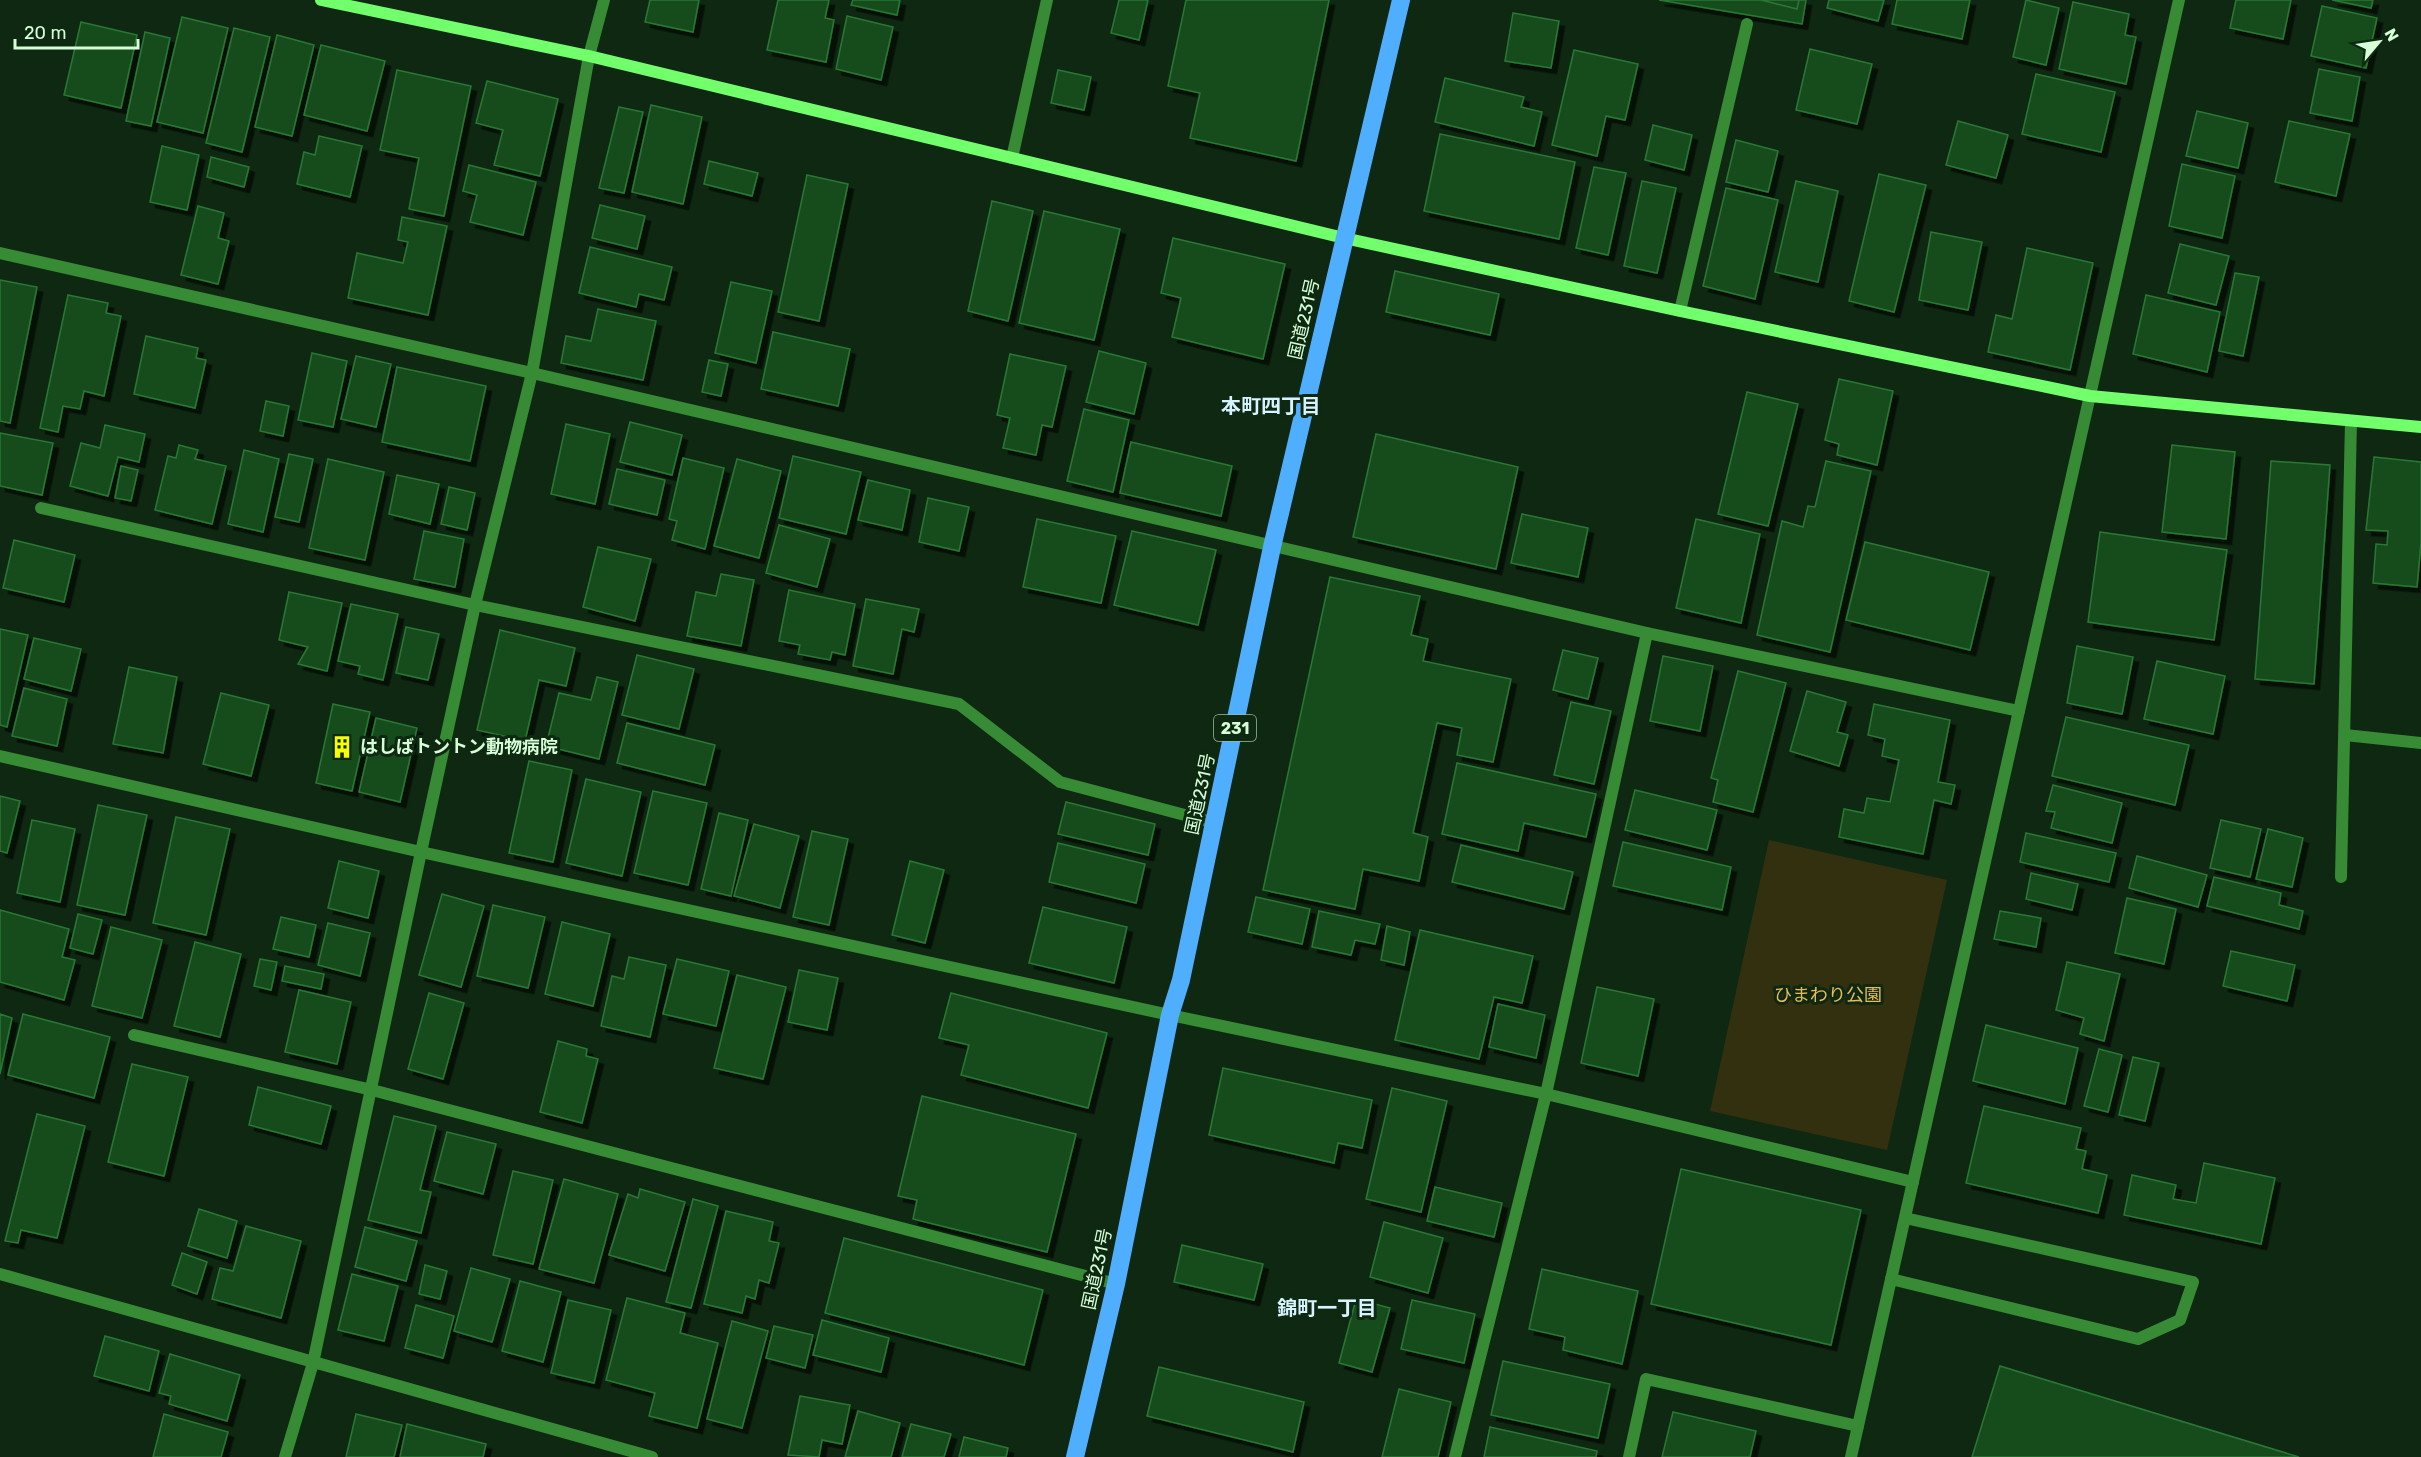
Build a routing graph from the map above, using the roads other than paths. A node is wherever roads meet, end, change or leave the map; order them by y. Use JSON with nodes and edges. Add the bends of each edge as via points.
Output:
{"nodes":[{"id":1,"x":321,"y":0,"type":"edge"},
{"id":2,"x":604,"y":0,"type":"edge"},
{"id":3,"x":1047,"y":0,"type":"edge"},
{"id":4,"x":1401,"y":0,"type":"edge"},
{"id":5,"x":2179,"y":0,"type":"edge"},
{"id":6,"x":1747,"y":24,"type":"dead end"},
{"id":7,"x":589,"y":56,"type":"junction"},
{"id":8,"x":1012,"y":158,"type":"junction"},
{"id":9,"x":1344,"y":238,"type":"junction"},
{"id":10,"x":0,"y":253,"type":"edge"},
{"id":11,"x":1680,"y":312,"type":"junction"},
{"id":12,"x":532,"y":373,"type":"junction"},
{"id":13,"x":2090,"y":396,"type":"junction"},
{"id":14,"x":2351,"y":421,"type":"junction"},
{"id":15,"x":2421,"y":428,"type":"edge"},
{"id":16,"x":41,"y":508,"type":"dead end"},
{"id":17,"x":1272,"y":547,"type":"junction"},
{"id":18,"x":475,"y":605,"type":"junction"},
{"id":19,"x":1647,"y":633,"type":"junction"},
{"id":20,"x":2019,"y":711,"type":"junction"},
{"id":21,"x":2345,"y":735,"type":"junction"},
{"id":22,"x":2421,"y":743,"type":"edge"},
{"id":23,"x":0,"y":756,"type":"edge"},
{"id":24,"x":1215,"y":823,"type":"junction"},
{"id":25,"x":421,"y":852,"type":"junction"},
{"id":26,"x":2341,"y":877,"type":"dead end"},
{"id":27,"x":1170,"y":1015,"type":"junction"},
{"id":28,"x":134,"y":1035,"type":"dead end"},
{"id":29,"x":372,"y":1090,"type":"junction"},
{"id":30,"x":1546,"y":1094,"type":"junction"},
{"id":31,"x":1913,"y":1182,"type":"junction"},
{"id":32,"x":1905,"y":1218,"type":"junction"},
{"id":33,"x":0,"y":1274,"type":"edge"},
{"id":34,"x":1892,"y":1279,"type":"junction"},
{"id":35,"x":1116,"y":1284,"type":"junction"},
{"id":36,"x":313,"y":1364,"type":"junction"},
{"id":37,"x":1858,"y":1426,"type":"junction"},
{"id":38,"x":285,"y":1457,"type":"edge"},
{"id":39,"x":652,"y":1457,"type":"edge"},
{"id":40,"x":1075,"y":1457,"type":"edge"},
{"id":41,"x":1455,"y":1457,"type":"edge"},
{"id":42,"x":1629,"y":1457,"type":"edge"},
{"id":43,"x":1851,"y":1457,"type":"edge"}],
"edges":[{"from":1,"to":7,"type":"street"},
{"from":2,"to":7,"type":"street"},
{"from":3,"to":8,"type":"street"},
{"from":4,"to":9,"type":"highway","name":"国道231号","number":"231"},
{"from":5,"to":13,"type":"street"},
{"from":6,"to":11,"type":"street"},
{"from":7,"to":8,"type":"street"},
{"from":7,"to":12,"type":"street"},
{"from":8,"to":9,"type":"street"},
{"from":9,"to":11,"type":"street"},
{"from":9,"to":17,"type":"highway","name":"国道231号","number":"231"},
{"from":10,"to":12,"type":"street"},
{"from":11,"to":13,"type":"street"},
{"from":12,"to":17,"type":"street"},
{"from":12,"to":18,"type":"street"},
{"from":13,"to":14,"type":"street"},
{"from":13,"to":20,"type":"street"},
{"from":14,"to":15,"type":"street"},
{"from":14,"to":21,"type":"street"},
{"from":16,"to":18,"type":"street"},
{"from":17,"to":19,"type":"street"},
{"from":17,"to":24,"type":"highway","name":"国道231号","number":"231"},
{"from":18,"to":24,"type":"street","via":[[959,704],[1060,782]]},
{"from":18,"to":25,"type":"street"},
{"from":19,"to":20,"type":"street"},
{"from":19,"to":30,"type":"street"},
{"from":20,"to":31,"type":"street"},
{"from":21,"to":22,"type":"street"},
{"from":21,"to":26,"type":"street"},
{"from":23,"to":25,"type":"street"},
{"from":24,"to":27,"type":"highway","name":"国道231号","number":"231"},
{"from":25,"to":27,"type":"street"},
{"from":25,"to":29,"type":"street"},
{"from":27,"to":30,"type":"street"},
{"from":27,"to":35,"type":"highway","name":"国道231号","number":"231"},
{"from":28,"to":29,"type":"street"},
{"from":29,"to":35,"type":"street"},
{"from":29,"to":36,"type":"street"},
{"from":30,"to":31,"type":"street"},
{"from":30,"to":41,"type":"street"},
{"from":31,"to":32,"type":"street"},
{"from":32,"to":34,"type":"street"},
{"from":32,"to":34,"type":"street","via":[[2193,1282],[2180,1320],[2138,1339]]},
{"from":33,"to":36,"type":"street"},
{"from":34,"to":37,"type":"street"},
{"from":35,"to":40,"type":"highway","name":"国道231号","number":"231"},
{"from":36,"to":38,"type":"street"},
{"from":36,"to":39,"type":"street"},
{"from":37,"to":42,"type":"street","via":[[1646,1379]]},
{"from":37,"to":43,"type":"street"}]}
